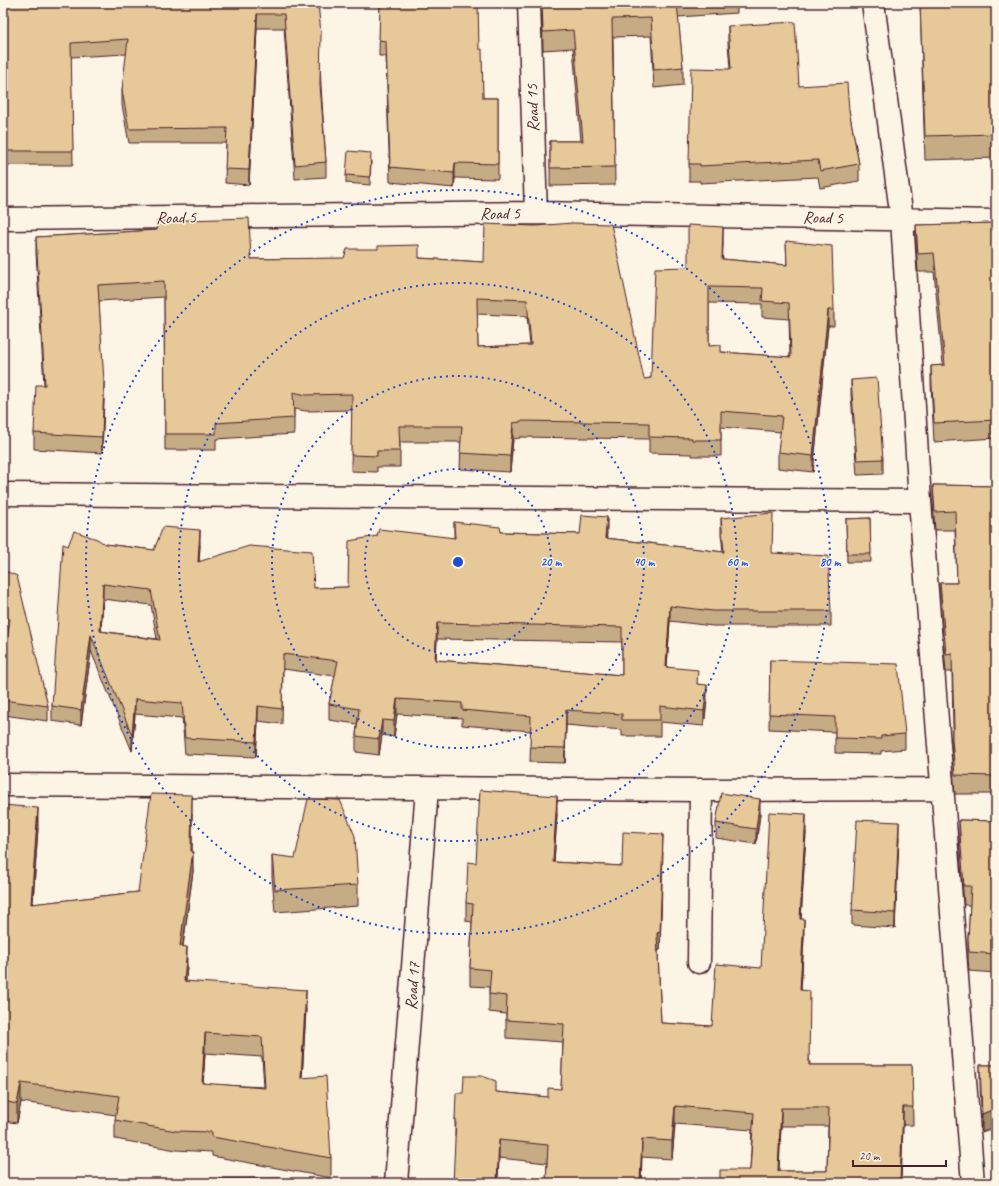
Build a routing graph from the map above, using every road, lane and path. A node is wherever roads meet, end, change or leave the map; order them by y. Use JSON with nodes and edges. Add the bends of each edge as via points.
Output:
{"nodes":[{"id":1,"x":529,"y":3,"type":"edge"},
{"id":2,"x":873,"y":3,"type":"edge"},
{"id":3,"x":536,"y":213,"type":"junction"},
{"id":4,"x":3,"y":218,"type":"edge"},
{"id":5,"x":902,"y":219,"type":"junction"},
{"id":6,"x":996,"y":221,"type":"edge"},
{"id":7,"x":3,"y":494,"type":"edge"},
{"id":8,"x":920,"y":501,"type":"junction"},
{"id":9,"x":3,"y":785,"type":"edge"},
{"id":10,"x":427,"y":789,"type":"junction"},
{"id":11,"x":942,"y":789,"type":"junction"},
{"id":12,"x":701,"y":790,"type":"junction"},
{"id":13,"x":699,"y":962,"type":"dead end"},
{"id":14,"x":396,"y":1183,"type":"edge"},
{"id":15,"x":973,"y":1183,"type":"edge"}],
"edges":[{"from":1,"to":3,"type":"street","name":"Road 15"},
{"from":2,"to":5,"type":"street"},
{"from":3,"to":4,"type":"street","name":"Road 5"},
{"from":3,"to":5,"type":"street","name":"Road 5"},
{"from":5,"to":6,"type":"street","name":"Road 5"},
{"from":5,"to":8,"type":"street"},
{"from":7,"to":8,"type":"street"},
{"from":8,"to":11,"type":"street"},
{"from":9,"to":10,"type":"street"},
{"from":10,"to":12,"type":"street"},
{"from":10,"to":14,"type":"street","name":"Road 17"},
{"from":11,"to":12,"type":"street"},
{"from":11,"to":15,"type":"street"},
{"from":12,"to":13,"type":"street"}]}
